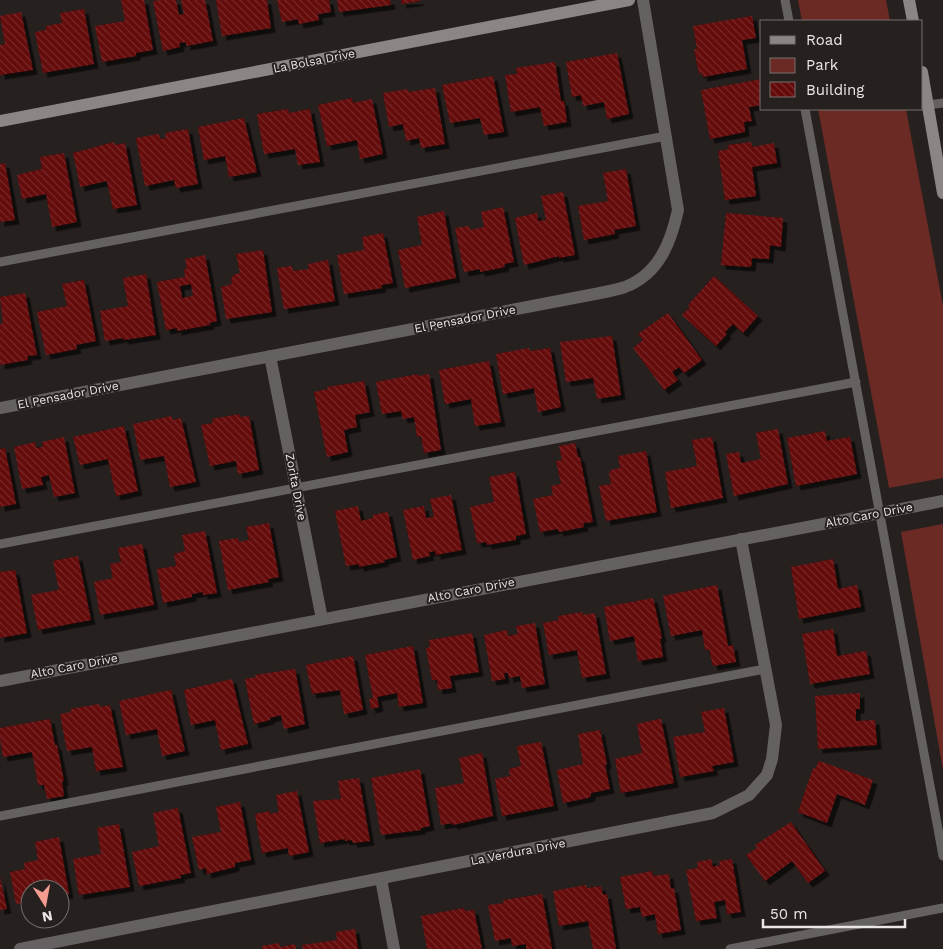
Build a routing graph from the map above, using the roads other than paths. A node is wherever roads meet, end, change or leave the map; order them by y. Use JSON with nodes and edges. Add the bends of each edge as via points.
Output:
{"nodes":[{"id":1,"x":629,"y":0,"type":"edge"},
{"id":2,"x":643,"y":0,"type":"edge"},
{"id":3,"x":785,"y":0,"type":"edge"},
{"id":4,"x":909,"y":0,"type":"edge"},
{"id":5,"x":789,"y":20,"type":"edge"},
{"id":6,"x":913,"y":20,"type":"edge"},
{"id":7,"x":923,"y":78,"type":"edge"},
{"id":8,"x":943,"y":103,"type":"edge"},
{"id":9,"x":928,"y":105,"type":"junction"},
{"id":10,"x":806,"y":110,"type":"edge"},
{"id":11,"x":0,"y":121,"type":"edge"},
{"id":12,"x":666,"y":136,"type":"junction"},
{"id":13,"x":943,"y":193,"type":"edge"},
{"id":14,"x":0,"y":262,"type":"edge"},
{"id":15,"x":270,"y":356,"type":"junction"},
{"id":16,"x":856,"y":382,"type":"junction"},
{"id":17,"x":0,"y":408,"type":"edge"},
{"id":18,"x":296,"y":489,"type":"junction"},
{"id":19,"x":943,"y":501,"type":"edge"},
{"id":20,"x":881,"y":513,"type":"junction"},
{"id":21,"x":741,"y":539,"type":"junction"},
{"id":22,"x":0,"y":544,"type":"edge"},
{"id":23,"x":322,"y":619,"type":"junction"},
{"id":24,"x":765,"y":669,"type":"junction"},
{"id":25,"x":0,"y":680,"type":"edge"},
{"id":26,"x":0,"y":816,"type":"edge"},
{"id":27,"x":943,"y":856,"type":"edge"},
{"id":28,"x":381,"y":879,"type":"junction"},
{"id":29,"x":943,"y":908,"type":"edge"},
{"id":30,"x":20,"y":949,"type":"edge"},
{"id":31,"x":394,"y":949,"type":"edge"},
{"id":32,"x":730,"y":949,"type":"edge"}],
"edges":[{"from":1,"to":11,"type":"street","name":"La Bolsa Drive"},
{"from":2,"to":12,"type":"street","name":"El Pensador Drive"},
{"from":3,"to":5,"type":"lane"},
{"from":4,"to":6,"type":"street"},
{"from":7,"to":9,"type":"street"},
{"from":8,"to":9,"type":"lane"},
{"from":9,"to":13,"type":"street"},
{"from":10,"to":16,"type":"lane"},
{"from":12,"to":14,"type":"lane"},
{"from":12,"to":15,"type":"street","name":"El Pensador Drive","via":[[678,210],[673,234],[664,254],[645,277],[625,287],[595,294]]},
{"from":15,"to":17,"type":"street","name":"El Pensador Drive"},
{"from":15,"to":18,"type":"street","name":"Zorita Drive"},
{"from":16,"to":18,"type":"lane"},
{"from":16,"to":20,"type":"lane"},
{"from":18,"to":22,"type":"lane"},
{"from":18,"to":23,"type":"street","name":"Zorita Drive"},
{"from":19,"to":20,"type":"street","name":"Alto Caro Drive"},
{"from":20,"to":21,"type":"street","name":"Alto Caro Drive"},
{"from":20,"to":27,"type":"lane"},
{"from":21,"to":23,"type":"street","name":"Alto Caro Drive"},
{"from":21,"to":24,"type":"street","name":"La Verdura Drive"},
{"from":23,"to":25,"type":"street","name":"Alto Caro Drive"},
{"from":24,"to":26,"type":"lane"},
{"from":24,"to":28,"type":"street","name":"La Verdura Drive","via":[[776,725],[772,759],[767,776],[749,795],[713,813]]},
{"from":28,"to":30,"type":"street","name":"La Verdura Drive"},
{"from":28,"to":31,"type":"street"},
{"from":29,"to":32,"type":"lane"}]}
